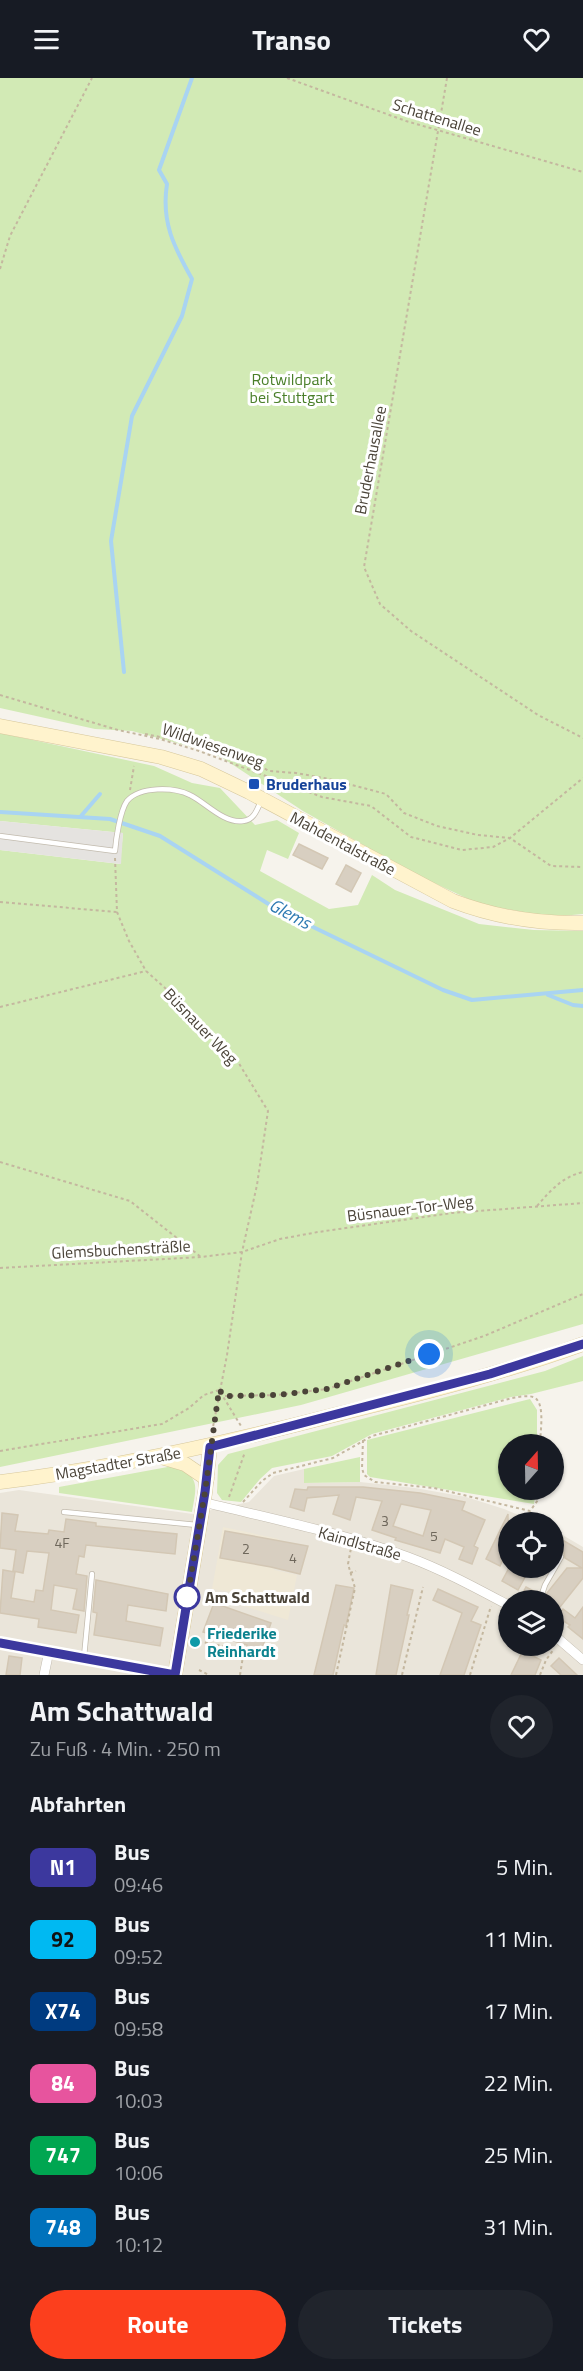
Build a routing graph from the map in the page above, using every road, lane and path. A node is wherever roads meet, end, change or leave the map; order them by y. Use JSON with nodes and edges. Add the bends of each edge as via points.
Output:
{"nodes":[{"id":1,"x":92,"y":78,"type":"edge"},
{"id":2,"x":286,"y":78,"type":"edge"},
{"id":3,"x":447,"y":78,"type":"edge"},
{"id":4,"x":439,"y":131,"type":"junction"},
{"id":5,"x":583,"y":172,"type":"edge"},
{"id":6,"x":0,"y":269,"type":"edge"},
{"id":7,"x":0,"y":695,"type":"edge"},
{"id":8,"x":0,"y":726,"type":"edge"},
{"id":9,"x":118,"y":730,"type":"junction"},
{"id":10,"x":583,"y":738,"type":"edge"},
{"id":11,"x":160,"y":739,"type":"junction"},
{"id":12,"x":148,"y":742,"type":"dead end"},
{"id":13,"x":134,"y":765,"type":"dead end"},
{"id":14,"x":583,"y":778,"type":"edge"},
{"id":15,"x":262,"y":799,"type":"junction"},
{"id":16,"x":127,"y":801,"type":"junction"},
{"id":17,"x":0,"y":836,"type":"edge"},
{"id":18,"x":510,"y":838,"type":"junction"},
{"id":19,"x":116,"y":851,"type":"junction"},
{"id":20,"x":583,"y":867,"type":"edge"},
{"id":21,"x":0,"y":902,"type":"edge"},
{"id":22,"x":117,"y":912,"type":"junction"},
{"id":23,"x":583,"y":923,"type":"edge"},
{"id":24,"x":146,"y":971,"type":"junction"},
{"id":25,"x":0,"y":1007,"type":"edge"},
{"id":26,"x":0,"y":1162,"type":"edge"},
{"id":27,"x":583,"y":1172,"type":"edge"},
{"id":28,"x":583,"y":1203,"type":"edge"},
{"id":29,"x":537,"y":1206,"type":"junction"},
{"id":30,"x":242,"y":1252,"type":"junction"},
{"id":31,"x":201,"y":1257,"type":"junction"},
{"id":32,"x":0,"y":1268,"type":"edge"},
{"id":33,"x":583,"y":1294,"type":"edge"},
{"id":34,"x":583,"y":1344,"type":"edge"},
{"id":35,"x":219,"y":1390,"type":"junction"},
{"id":36,"x":225,"y":1396,"type":"junction"},
{"id":37,"x":241,"y":1425,"type":"dead end"},
{"id":38,"x":540,"y":1434,"type":"edge"},
{"id":39,"x":363,"y":1440,"type":"junction"},
{"id":40,"x":210,"y":1447,"type":"junction"},
{"id":41,"x":0,"y":1451,"type":"edge"},
{"id":42,"x":244,"y":1452,"type":"dead end"},
{"id":43,"x":158,"y":1456,"type":"junction"},
{"id":44,"x":207,"y":1479,"type":"junction"},
{"id":45,"x":0,"y":1482,"type":"edge"},
{"id":46,"x":230,"y":1497,"type":"dead end"},
{"id":47,"x":538,"y":1500,"type":"edge"},
{"id":48,"x":203,"y":1502,"type":"junction"},
{"id":49,"x":236,"y":1510,"type":"junction"},
{"id":50,"x":64,"y":1512,"type":"dead end"},
{"id":51,"x":199,"y":1525,"type":"junction"},
{"id":52,"x":353,"y":1539,"type":"junction"},
{"id":53,"x":356,"y":1571,"type":"dead end"},
{"id":54,"x":350,"y":1573,"type":"junction"},
{"id":55,"x":92,"y":1574,"type":"dead end"},
{"id":56,"x":423,"y":1587,"type":"dead end"},
{"id":57,"x":494,"y":1597,"type":"junction"},
{"id":58,"x":498,"y":1599,"type":"edge"},
{"id":59,"x":196,"y":1641,"type":"dead end"},
{"id":60,"x":0,"y":1643,"type":"edge"},
{"id":61,"x":564,"y":1643,"type":"edge"},
{"id":62,"x":49,"y":1651,"type":"junction"},
{"id":63,"x":548,"y":1656,"type":"edge"},
{"id":64,"x":84,"y":1657,"type":"junction"},
{"id":65,"x":583,"y":1660,"type":"edge"},
{"id":66,"x":199,"y":1670,"type":"dead end"},
{"id":67,"x":44,"y":1675,"type":"edge"},
{"id":68,"x":176,"y":1675,"type":"edge"},
{"id":69,"x":209,"y":1675,"type":"edge"},
{"id":70,"x":240,"y":1675,"type":"edge"},
{"id":71,"x":336,"y":1675,"type":"edge"},
{"id":72,"x":402,"y":1675,"type":"edge"},
{"id":73,"x":470,"y":1675,"type":"edge"},
{"id":74,"x":540,"y":1675,"type":"edge"}],
"edges":[{"from":1,"to":6,"type":"path","via":[[10,236]]},
{"from":2,"to":4,"type":"path","name":"Schattenallee"},
{"from":3,"to":4,"type":"path","name":"Bruderhausallee"},
{"from":4,"to":5,"type":"path","name":"Schattenallee"},
{"from":4,"to":10,"type":"path","name":"Bruderhausallee","via":[[364,567],[380,604],[411,631],[537,715]]},
{"from":7,"to":9,"type":"path"},
{"from":8,"to":15,"type":"main road","name":"Mahdentalstraße","via":[[161,757],[201,769]]},
{"from":9,"to":11,"type":"path","name":"Wildwiesenweg"},
{"from":9,"to":18,"type":"path","via":[[236,752],[269,771],[329,779],[386,794],[404,813],[436,826]]},
{"from":11,"to":12,"type":"path"},
{"from":11,"to":18,"type":"path","name":"Wildwiesenweg","via":[[322,797],[371,806],[411,837],[462,850],[493,847]]},
{"from":13,"to":16,"type":"path"},
{"from":14,"to":18,"type":"path","name":"Wildwiesenweg"},
{"from":15,"to":16,"type":"lane","via":[[253,817],[243,821],[232,820],[189,794],[167,789],[146,792]]},
{"from":15,"to":23,"type":"main road","name":"Mahdentalstraße","via":[[453,901],[517,919]]},
{"from":16,"to":19,"type":"lane"},
{"from":17,"to":19,"type":"lane"},
{"from":18,"to":20,"type":"path","via":[[551,866]]},
{"from":19,"to":22,"type":"path","name":"Büsnauer Weg"},
{"from":21,"to":22,"type":"path"},
{"from":22,"to":24,"type":"path","name":"Büsnauer Weg"},
{"from":24,"to":25,"type":"path"},
{"from":24,"to":30,"type":"path","name":"Büsnauer Weg","via":[[236,1057],[268,1111],[258,1185]]},
{"from":26,"to":31,"type":"path","via":[[130,1201]]},
{"from":27,"to":29,"type":"path","via":[[554,1185]]},
{"from":28,"to":29,"type":"path","name":"Büsnauer-Tor-Weg"},
{"from":29,"to":30,"type":"path","name":"Büsnauer-Tor-Weg","via":[[452,1213],[318,1232]]},
{"from":30,"to":31,"type":"path","name":"Glemsbuchensträßle"},
{"from":30,"to":35,"type":"path","name":"Büsnauer Weg"},
{"from":31,"to":32,"type":"path","name":"Glemsbuchensträßle"},
{"from":33,"to":36,"type":"path","via":[[484,1336],[327,1389]]},
{"from":34,"to":40,"type":"main road","name":"Magstadter Straße","via":[[490,1374]]},
{"from":35,"to":36,"type":"path"},
{"from":35,"to":40,"type":"path","name":"Büsnauer Weg"},
{"from":35,"to":41,"type":"path","via":[[204,1395],[162,1424]]},
{"from":36,"to":37,"type":"path"},
{"from":38,"to":39,"type":"path","via":[[541,1406],[531,1396]]},
{"from":39,"to":47,"type":"path","via":[[364,1475],[375,1482],[434,1488],[530,1511]]},
{"from":39,"to":49,"type":"path","via":[[333,1458],[273,1473]]},
{"from":40,"to":43,"type":"main road","name":"Magstadter Straße"},
{"from":40,"to":44,"type":"main road"},
{"from":42,"to":46,"type":"path"},
{"from":43,"to":44,"type":"main road","via":[[185,1464]]},
{"from":43,"to":45,"type":"main road","name":"Magstadter Straße"},
{"from":44,"to":48,"type":"main road"},
{"from":48,"to":49,"type":"street","name":"Kaindlstraße"},
{"from":48,"to":51,"type":"main road"},
{"from":49,"to":52,"type":"street","name":"Kaindlstraße"},
{"from":50,"to":51,"type":"lane"},
{"from":51,"to":68,"type":"main road"},
{"from":52,"to":54,"type":"path"},
{"from":52,"to":57,"type":"street","name":"Kaindlstraße","via":[[410,1558]]},
{"from":53,"to":54,"type":"path"},
{"from":54,"to":71,"type":"path","via":[[355,1588]]},
{"from":55,"to":64,"type":"lane"},
{"from":56,"to":72,"type":"path"},
{"from":57,"to":58,"type":"street","name":"Kaindlstraße"},
{"from":57,"to":73,"type":"path"},
{"from":59,"to":70,"type":"path","via":[[245,1651]]},
{"from":60,"to":62,"type":"street"},
{"from":61,"to":65,"type":"street"},
{"from":62,"to":64,"type":"street"},
{"from":62,"to":67,"type":"street"},
{"from":63,"to":74,"type":"path"},
{"from":64,"to":68,"type":"street"},
{"from":66,"to":69,"type":"path"}]}
